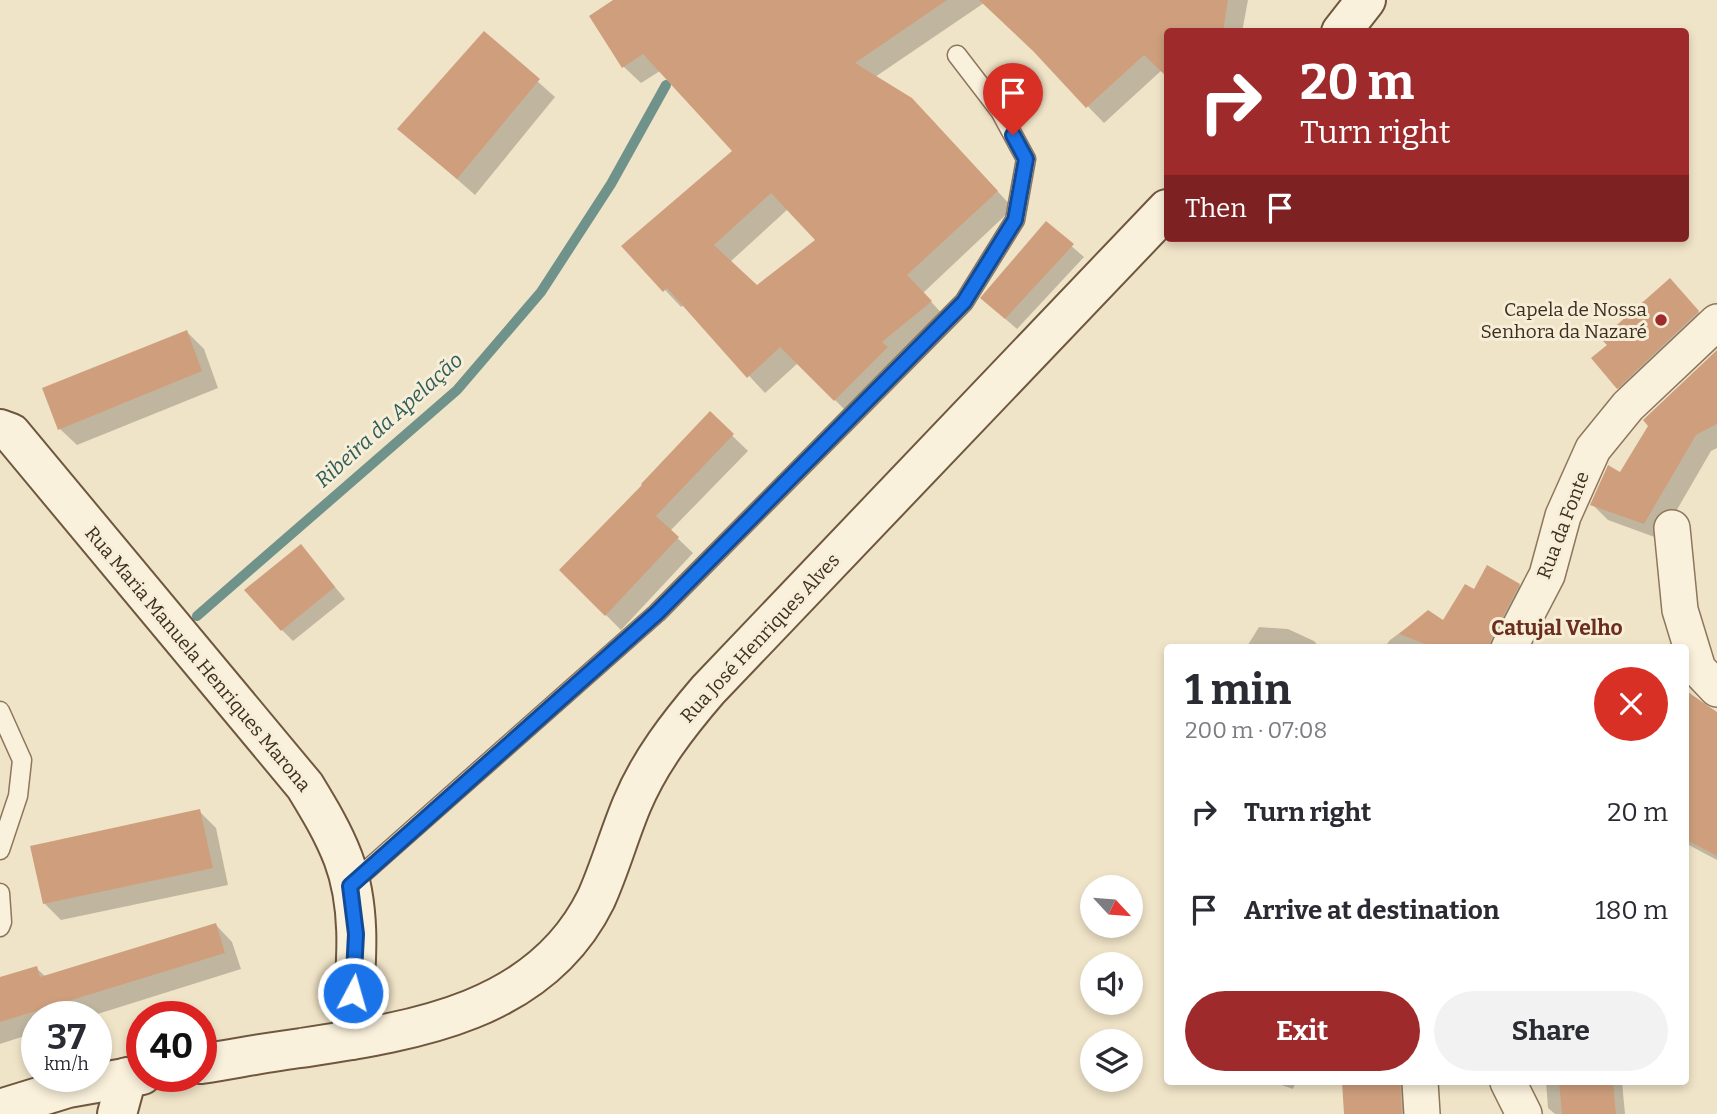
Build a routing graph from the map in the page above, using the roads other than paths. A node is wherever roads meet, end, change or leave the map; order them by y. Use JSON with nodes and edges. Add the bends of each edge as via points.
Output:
{"nodes":[{"id":1,"x":1366,"y":0,"type":"edge"},
{"id":2,"x":1344,"y":28,"type":"edge"},
{"id":3,"x":957,"y":55,"type":"dead end"},
{"id":4,"x":1164,"y":212,"type":"edge"},
{"id":5,"x":1717,"y":322,"type":"edge"},
{"id":6,"x":0,"y":429,"type":"edge"},
{"id":7,"x":1672,"y":528,"type":"dead end"},
{"id":8,"x":1511,"y":644,"type":"edge"},
{"id":9,"x":1717,"y":689,"type":"edge"},
{"id":10,"x":0,"y":711,"type":"edge"},
{"id":11,"x":0,"y":850,"type":"edge"},
{"id":12,"x":350,"y":886,"type":"junction"},
{"id":13,"x":0,"y":893,"type":"edge"},
{"id":14,"x":0,"y":927,"type":"edge"},
{"id":15,"x":351,"y":1041,"type":"junction"},
{"id":16,"x":217,"y":1062,"type":"edge"},
{"id":17,"x":126,"y":1077,"type":"edge"},
{"id":18,"x":1420,"y":1085,"type":"edge"},
{"id":19,"x":1510,"y":1085,"type":"edge"},
{"id":20,"x":127,"y":1092,"type":"edge"},
{"id":21,"x":0,"y":1110,"type":"edge"},
{"id":22,"x":117,"y":1114,"type":"edge"},
{"id":23,"x":1422,"y":1114,"type":"edge"},
{"id":24,"x":1524,"y":1114,"type":"edge"}],
"edges":[{"from":1,"to":2,"type":"main road"},
{"from":3,"to":12,"type":"lane","via":[[1000,111],[1026,159],[1015,220],[964,302],[657,613]]},
{"from":4,"to":15,"type":"main road","name":"Rua José Henriques Alves","via":[[675,729],[632,803],[595,899],[555,955],[490,1002],[410,1030]]},
{"from":5,"to":8,"type":"street","name":"Rua da Fonte","via":[[1628,406],[1593,449],[1563,516],[1546,575]]},
{"from":6,"to":12,"type":"main road","name":"Rua Maria Manuela Henriques Marona","via":[[10,433],[305,786],[344,860]]},
{"from":7,"to":9,"type":"street","via":[[1680,610],[1699,669]]},
{"from":10,"to":11,"type":"lane","via":[[22,760],[18,796]]},
{"from":12,"to":15,"type":"main road","name":"Rua Maria Manuela Henriques Marona","via":[[357,957]]},
{"from":13,"to":14,"type":"lane"},
{"from":15,"to":16,"type":"main road","name":"Rua José Henriques Alves"},
{"from":17,"to":21,"type":"main road","via":[[68,1088]]},
{"from":18,"to":23,"type":"street"},
{"from":19,"to":24,"type":"street"},
{"from":20,"to":22,"type":"main road"}]}
